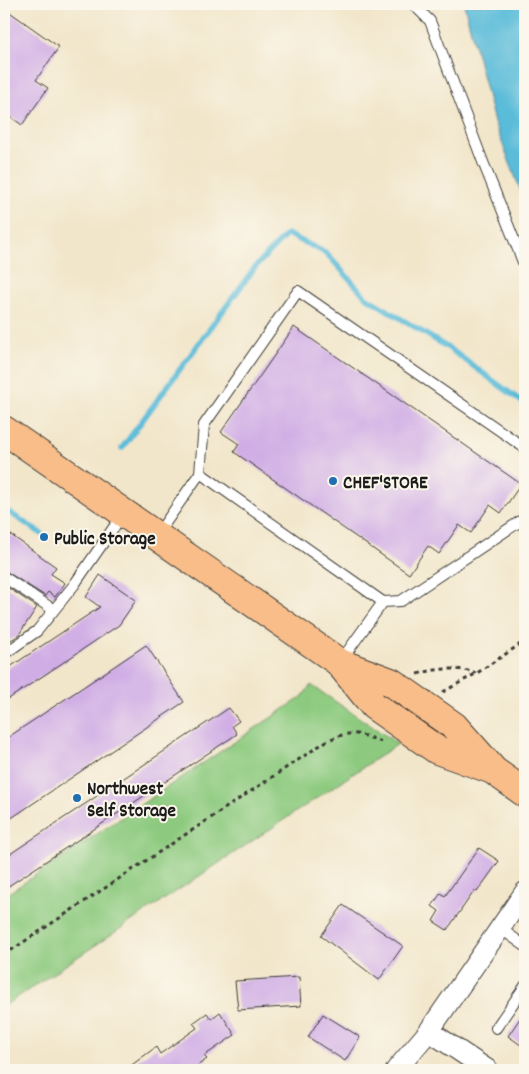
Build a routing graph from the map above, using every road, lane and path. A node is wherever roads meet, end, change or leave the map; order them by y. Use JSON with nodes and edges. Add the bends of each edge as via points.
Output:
{"nodes":[{"id":1,"x":413,"y":4,"type":"edge"},
{"id":2,"x":525,"y":267,"type":"edge"},
{"id":3,"x":4,"y":430,"type":"edge"},
{"id":4,"x":525,"y":448,"type":"edge"},
{"id":5,"x":200,"y":473,"type":"junction"},
{"id":6,"x":123,"y":514,"type":"junction"},
{"id":7,"x":525,"y":518,"type":"edge"},
{"id":8,"x":156,"y":536,"type":"junction"},
{"id":9,"x":4,"y":577,"type":"edge"},
{"id":10,"x":383,"y":602,"type":"junction"},
{"id":11,"x":54,"y":610,"type":"junction"},
{"id":12,"x":525,"y":641,"type":"edge"},
{"id":13,"x":4,"y":654,"type":"edge"},
{"id":14,"x":340,"y":663,"type":"junction"},
{"id":15,"x":477,"y":673,"type":"junction"},
{"id":16,"x":391,"y":682,"type":"junction"},
{"id":17,"x":436,"y":696,"type":"dead end"},
{"id":18,"x":385,"y":743,"type":"dead end"},
{"id":19,"x":494,"y":770,"type":"junction"},
{"id":20,"x":525,"y":793,"type":"edge"},
{"id":21,"x":525,"y":892,"type":"edge"},
{"id":22,"x":500,"y":928,"type":"junction"},
{"id":23,"x":525,"y":946,"type":"edge"},
{"id":24,"x":4,"y":955,"type":"edge"},
{"id":25,"x":525,"y":986,"type":"edge"},
{"id":26,"x":496,"y":1028,"type":"dead end"},
{"id":27,"x":429,"y":1031,"type":"junction"},
{"id":28,"x":396,"y":1070,"type":"edge"},
{"id":29,"x":488,"y":1070,"type":"edge"}],
"edges":[{"from":1,"to":2,"type":"lane","via":[[430,21]]},
{"from":3,"to":6,"type":"main road"},
{"from":4,"to":5,"type":"lane","via":[[298,291],[204,425]]},
{"from":5,"to":8,"type":"lane"},
{"from":5,"to":10,"type":"lane"},
{"from":6,"to":8,"type":"main road"},
{"from":6,"to":11,"type":"lane"},
{"from":7,"to":10,"type":"lane","via":[[401,601]]},
{"from":8,"to":14,"type":"main road"},
{"from":9,"to":11,"type":"lane"},
{"from":10,"to":14,"type":"lane"},
{"from":11,"to":13,"type":"lane","via":[[37,631]]},
{"from":12,"to":15,"type":"path"},
{"from":14,"to":16,"type":"main road"},
{"from":14,"to":19,"type":"main road","via":[[374,706],[437,750]]},
{"from":15,"to":16,"type":"path","via":[[437,669]]},
{"from":15,"to":17,"type":"path"},
{"from":16,"to":19,"type":"main road","via":[[454,726]]},
{"from":18,"to":24,"type":"path","via":[[348,732],[325,742]]},
{"from":19,"to":20,"type":"main road"},
{"from":21,"to":22,"type":"street"},
{"from":22,"to":23,"type":"lane"},
{"from":22,"to":27,"type":"street"},
{"from":25,"to":26,"type":"lane"},
{"from":27,"to":28,"type":"street"},
{"from":27,"to":29,"type":"street"}]}
